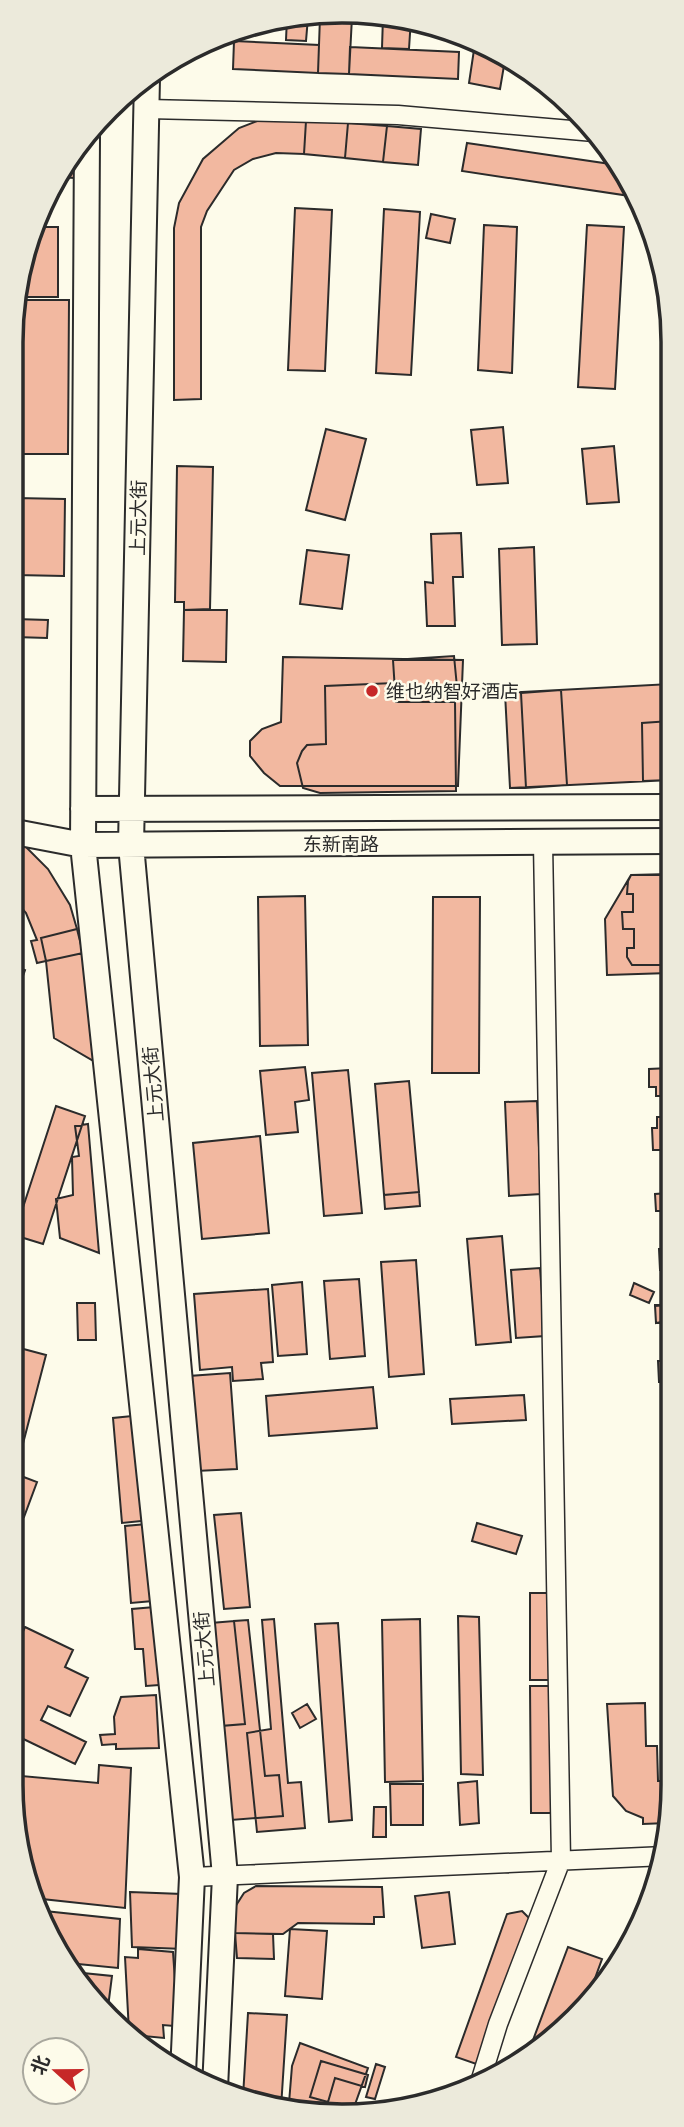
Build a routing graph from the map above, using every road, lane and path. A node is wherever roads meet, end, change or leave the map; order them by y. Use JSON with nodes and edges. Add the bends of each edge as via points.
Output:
{"nodes":[{"id":1,"x":147,"y":90,"type":"edge"},
{"id":2,"x":147,"y":110,"type":"junction"},
{"id":3,"x":581,"y":131,"type":"edge"},
{"id":4,"x":88,"y":150,"type":"edge"},
{"id":5,"x":661,"y":807,"type":"edge"},
{"id":6,"x":83,"y":809,"type":"junction"},
{"id":7,"x":132,"y":810,"type":"junction"},
{"id":8,"x":23,"y":834,"type":"edge"},
{"id":9,"x":661,"y":841,"type":"edge"},
{"id":10,"x":543,"y":843,"type":"junction"},
{"id":11,"x":83,"y":845,"type":"junction"},
{"id":12,"x":131,"y":845,"type":"junction"},
{"id":13,"x":653,"y":1856,"type":"edge"},
{"id":14,"x":561,"y":1860,"type":"junction"},
{"id":15,"x":225,"y":1876,"type":"junction"},
{"id":16,"x":192,"y":1877,"type":"junction"},
{"id":17,"x":184,"y":2062,"type":"edge"},
{"id":18,"x":484,"y":2071,"type":"edge"},
{"id":19,"x":215,"y":2078,"type":"edge"}],
"edges":[{"from":1,"to":2,"type":"main road","name":"上元大街"},
{"from":2,"to":3,"type":"street","via":[[398,115]]},
{"from":2,"to":7,"type":"main road","name":"上元大街"},
{"from":4,"to":6,"type":"main road","name":"上元大街"},
{"from":5,"to":7,"type":"main road","name":"东新南路"},
{"from":6,"to":7,"type":"main road","name":"东新南路"},
{"from":6,"to":11,"type":"main road","name":"上元大街"},
{"from":7,"to":12,"type":"main road","name":"上元大街"},
{"from":8,"to":11,"type":"main road","name":"东新南路"},
{"from":9,"to":10,"type":"main road","name":"东新南路"},
{"from":10,"to":12,"type":"main road","name":"东新南路"},
{"from":10,"to":14,"type":"street"},
{"from":11,"to":12,"type":"main road","name":"东新南路"},
{"from":11,"to":16,"type":"main road","name":"上元大街"},
{"from":12,"to":15,"type":"main road","name":"上元大街"},
{"from":13,"to":14,"type":"street"},
{"from":14,"to":15,"type":"street"},
{"from":14,"to":18,"type":"street"},
{"from":15,"to":16,"type":"street"},
{"from":15,"to":19,"type":"main road","name":"上元大街"},
{"from":16,"to":17,"type":"main road","name":"上元大街"}]}
